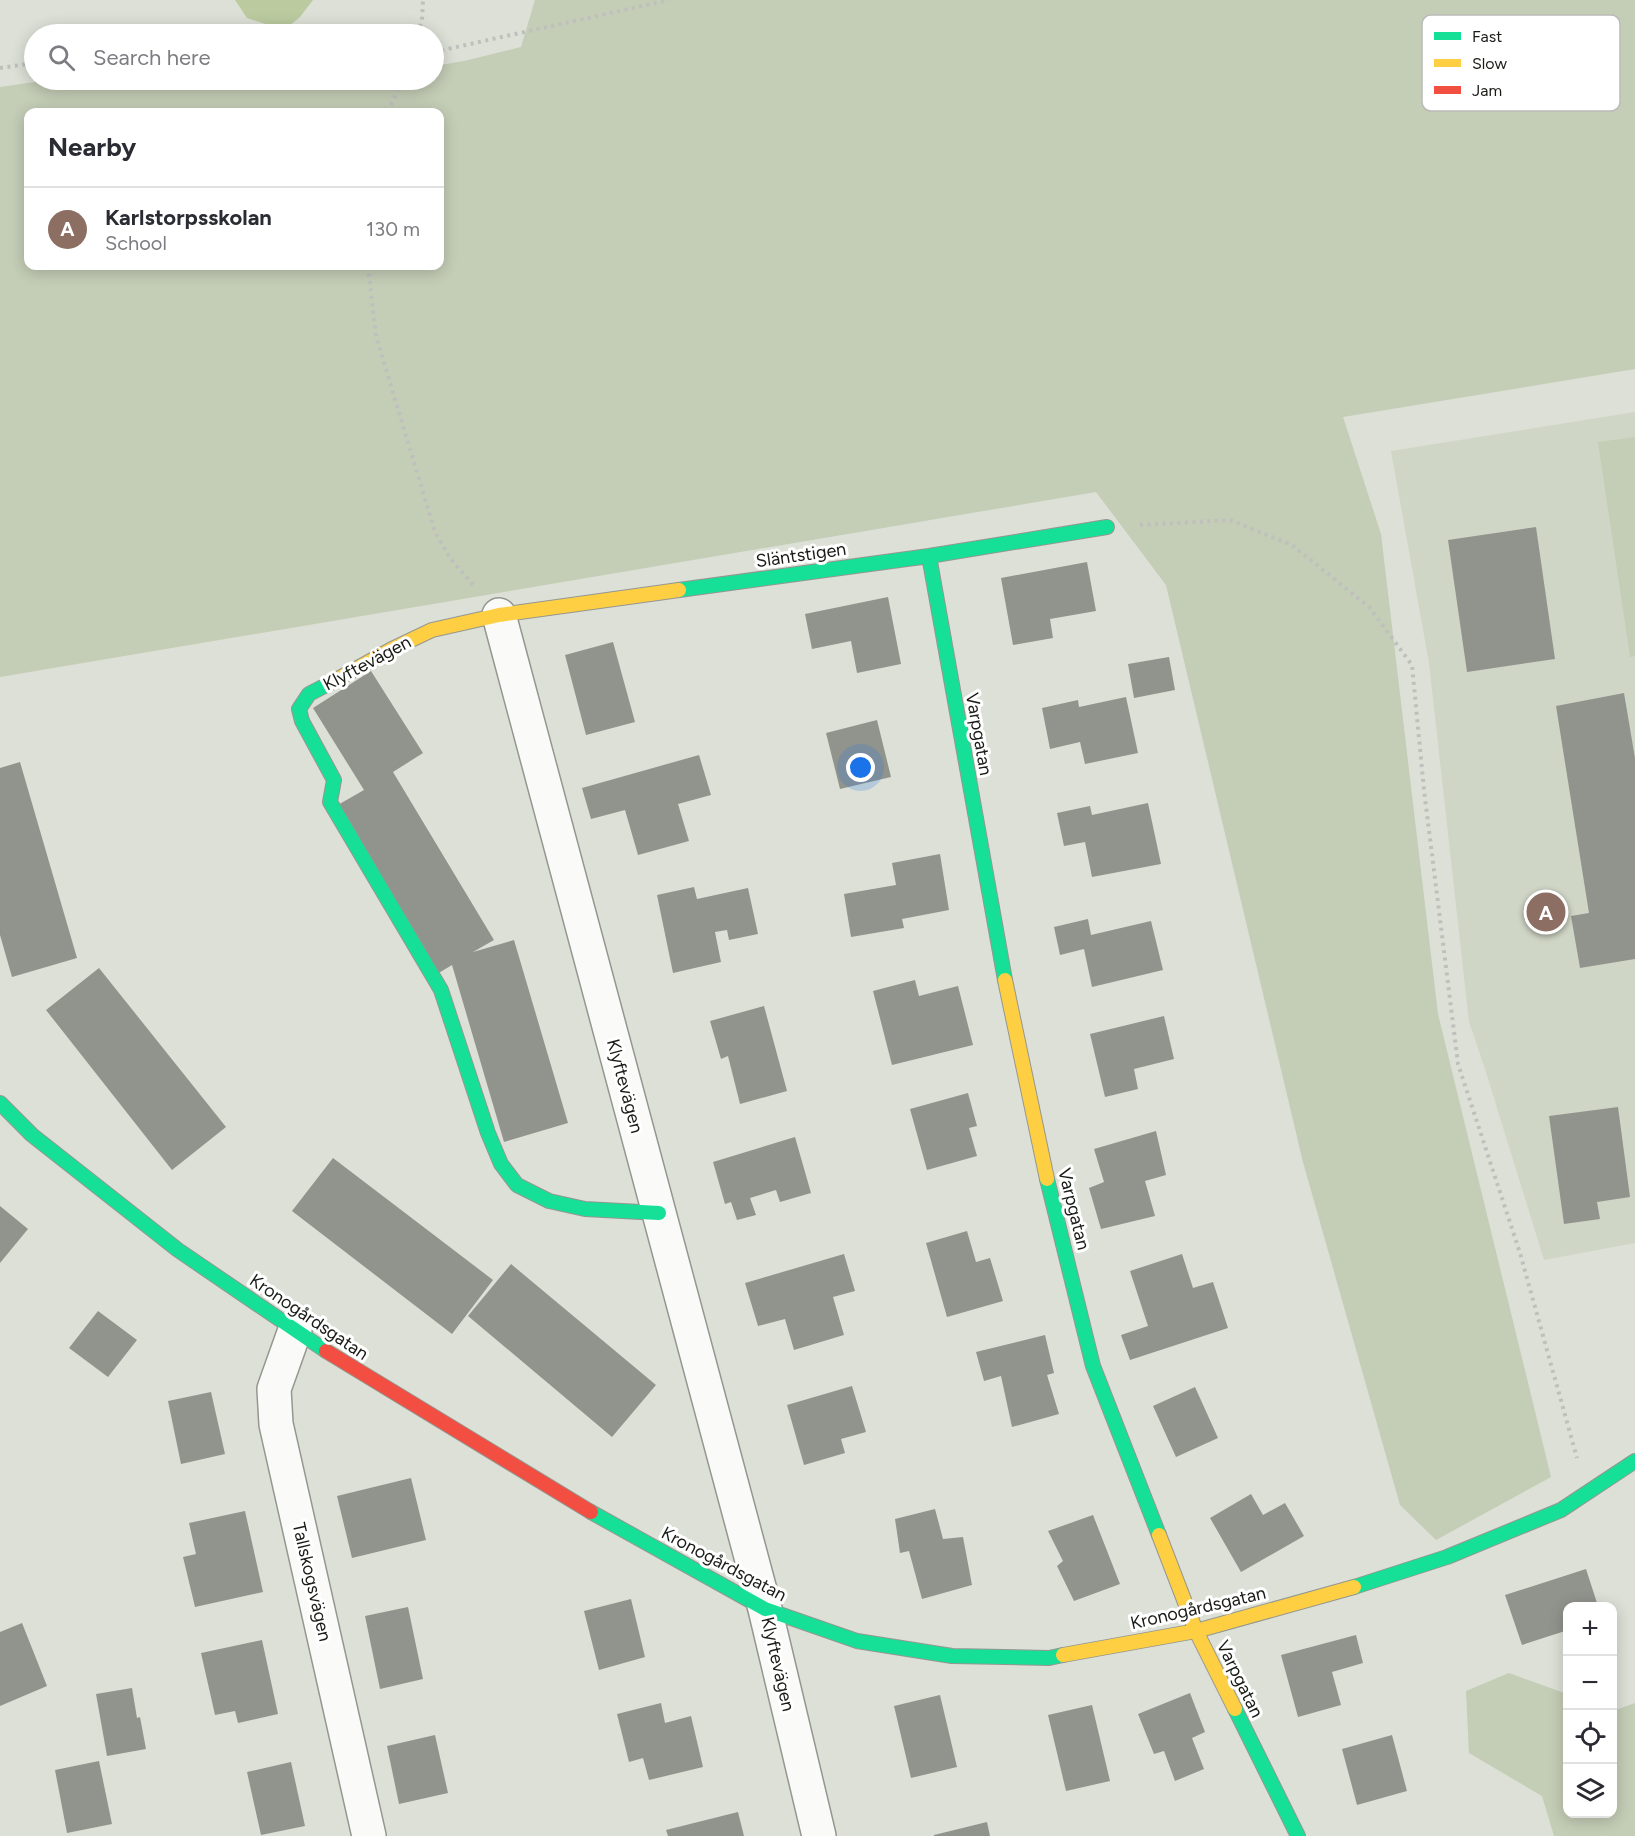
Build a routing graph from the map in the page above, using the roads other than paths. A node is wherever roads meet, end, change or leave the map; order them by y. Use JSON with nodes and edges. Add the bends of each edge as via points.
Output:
{"nodes":[{"id":1,"x":1107,"y":527,"type":"road end"},
{"id":2,"x":929,"y":556,"type":"junction"},
{"id":3,"x":499,"y":615,"type":"junction"},
{"id":4,"x":0,"y":1104,"type":"edge"},
{"id":5,"x":659,"y":1214,"type":"junction"},
{"id":6,"x":295,"y":1330,"type":"junction"},
{"id":7,"x":1635,"y":1461,"type":"edge"},
{"id":8,"x":765,"y":1609,"type":"junction"},
{"id":9,"x":1196,"y":1630,"type":"junction"},
{"id":10,"x":369,"y":1836,"type":"edge"},
{"id":11,"x":819,"y":1836,"type":"edge"},
{"id":12,"x":1298,"y":1836,"type":"edge"}],
"edges":[{"from":1,"to":2,"type":"street","name":"Släntstigen"},
{"from":2,"to":3,"type":"street","name":"Släntstigen"},
{"from":2,"to":9,"type":"street","name":"Varpgatan","via":[[999,949],[1044,1165],[1094,1366]]},
{"from":3,"to":5,"type":"street","name":"Klyftevägen"},
{"from":3,"to":5,"type":"street","name":"Klyftevägen","via":[[432,630],[392,648],[309,694],[299,710],[334,780],[330,802],[441,990],[501,1164],[517,1185],[549,1201],[585,1209]]},
{"from":4,"to":6,"type":"street","name":"Kronogårdsgatan","via":[[32,1135],[178,1250]]},
{"from":5,"to":8,"type":"street","name":"Klyftevägen"},
{"from":6,"to":8,"type":"street","name":"Kronogårdsgatan","via":[[576,1504]]},
{"from":6,"to":10,"type":"street","name":"Tallskogsvägen","via":[[274,1389],[276,1424]]},
{"from":7,"to":9,"type":"street","name":"Kronogårdsgatan","via":[[1561,1510],[1447,1557],[1328,1595]]},
{"from":8,"to":9,"type":"street","name":"Kronogårdsgatan","via":[[857,1641],[952,1656],[1049,1658]]},
{"from":8,"to":11,"type":"street","name":"Klyftevägen"},
{"from":9,"to":12,"type":"street","name":"Varpgatan"}]}
